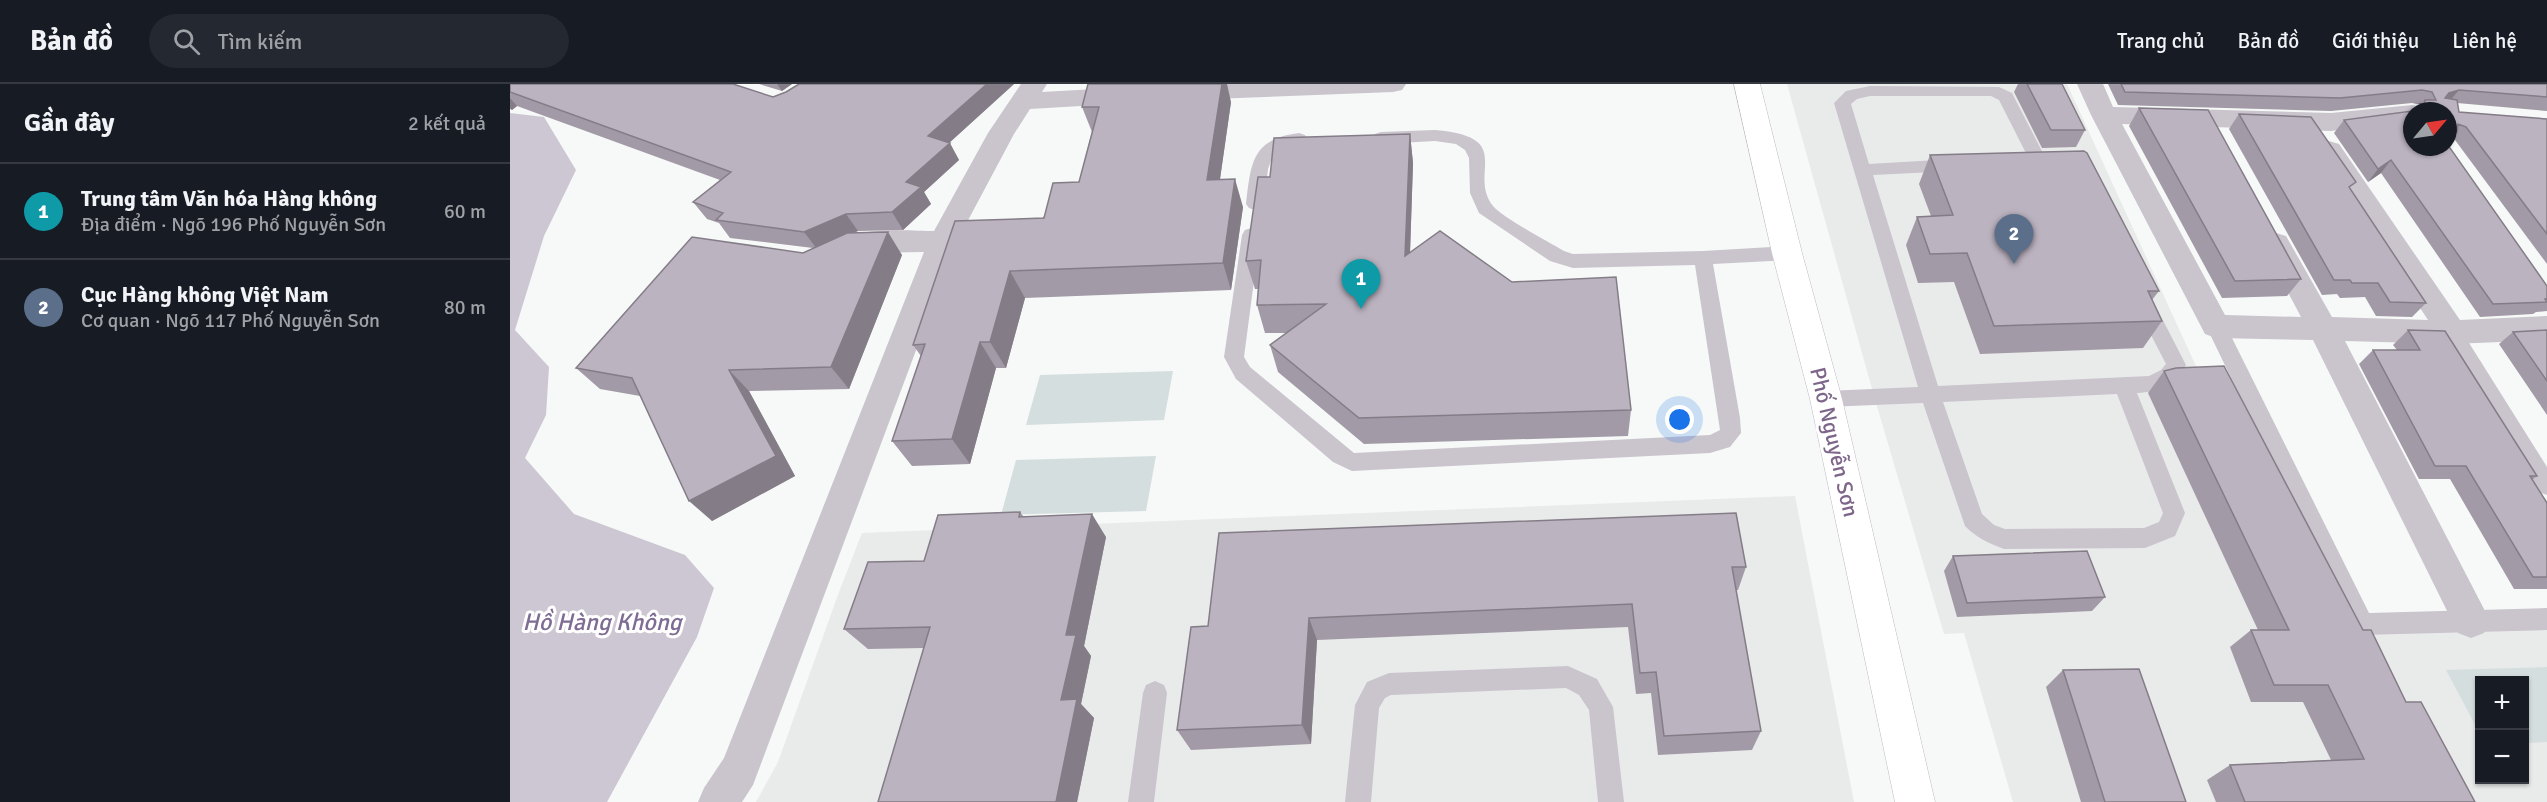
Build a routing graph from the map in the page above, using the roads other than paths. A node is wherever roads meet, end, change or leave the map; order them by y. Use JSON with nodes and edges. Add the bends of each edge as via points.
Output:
{"nodes":[{"id":1,"x":1393,"y":84,"type":"edge"},
{"id":2,"x":1747,"y":84,"type":"edge"},
{"id":3,"x":2090,"y":84,"type":"edge"},
{"id":4,"x":1319,"y":85,"type":"edge"},
{"id":5,"x":1028,"y":92,"type":"edge"},
{"id":6,"x":2403,"y":114,"type":"edge"},
{"id":7,"x":2104,"y":115,"type":"junction"},
{"id":8,"x":2207,"y":118,"type":"junction"},
{"id":9,"x":2310,"y":121,"type":"junction"},
{"id":10,"x":1359,"y":138,"type":"edge"},
{"id":11,"x":1323,"y":139,"type":"edge"},
{"id":12,"x":2224,"y":148,"type":"edge"},
{"id":13,"x":2038,"y":161,"type":"junction"},
{"id":14,"x":2015,"y":162,"type":"edge"},
{"id":15,"x":2062,"y":164,"type":"edge"},
{"id":16,"x":1968,"y":165,"type":"edge"},
{"id":17,"x":1862,"y":170,"type":"junction"},
{"id":18,"x":2262,"y":218,"type":"edge"},
{"id":19,"x":943,"y":241,"type":"junction"},
{"id":20,"x":1787,"y":253,"type":"junction"},
{"id":21,"x":829,"y":257,"type":"edge"},
{"id":22,"x":1703,"y":258,"type":"junction"},
{"id":23,"x":2139,"y":292,"type":"edge"},
{"id":24,"x":2216,"y":326,"type":"junction"},
{"id":25,"x":2547,"y":328,"type":"edge"},
{"id":26,"x":2323,"y":329,"type":"junction"},
{"id":27,"x":2452,"y":332,"type":"junction"},
{"id":28,"x":2124,"y":386,"type":"junction"},
{"id":29,"x":1930,"y":393,"type":"junction"},
{"id":30,"x":1826,"y":399,"type":"junction"},
{"id":31,"x":2547,"y":486,"type":"edge"},
{"id":32,"x":2547,"y":619,"type":"edge"},
{"id":33,"x":2472,"y":621,"type":"junction"},
{"id":34,"x":1155,"y":693,"type":"dead end"},
{"id":35,"x":718,"y":802,"type":"edge"},
{"id":36,"x":1141,"y":802,"type":"edge"},
{"id":37,"x":1358,"y":802,"type":"edge"},
{"id":38,"x":1611,"y":802,"type":"edge"},
{"id":39,"x":1915,"y":802,"type":"edge"}],
"edges":[{"from":1,"to":4,"type":"street"},
{"from":2,"to":20,"type":"street","name":"Phố Nguyễn Sơn"},
{"from":3,"to":7,"type":"street"},
{"from":4,"to":5,"type":"street","via":[[1158,94]]},
{"from":5,"to":19,"type":"street","via":[[1001,133]]},
{"from":6,"to":9,"type":"street"},
{"from":7,"to":8,"type":"street"},
{"from":7,"to":24,"type":"street"},
{"from":8,"to":9,"type":"street"},
{"from":8,"to":12,"type":"street"},
{"from":9,"to":27,"type":"street"},
{"from":10,"to":22,"type":"lane","via":[[1455,136],[1469,142],[1477,155],[1480,204],[1565,259]]},
{"from":11,"to":22,"type":"lane","via":[[1287,139],[1271,146],[1261,158],[1234,357],[1243,374],[1352,462],[1723,441],[1731,433],[1730,418]]},
{"from":13,"to":14,"type":"lane"},
{"from":13,"to":15,"type":"lane"},
{"from":13,"to":17,"type":"lane","via":[[2006,98],[1994,91],[1870,91],[1852,95],[1842,103]]},
{"from":16,"to":17,"type":"lane"},
{"from":17,"to":29,"type":"lane"},
{"from":18,"to":26,"type":"street"},
{"from":19,"to":21,"type":"street","via":[[858,243]]},
{"from":19,"to":35,"type":"street","via":[[739,771]]},
{"from":20,"to":22,"type":"lane"},
{"from":20,"to":30,"type":"street","name":"Phố Nguyễn Sơn"},
{"from":23,"to":28,"type":"lane","via":[[2176,365],[2168,376],[2151,384]]},
{"from":24,"to":26,"type":"street"},
{"from":24,"to":33,"type":"lane","via":[[2362,624]]},
{"from":25,"to":27,"type":"street"},
{"from":26,"to":27,"type":"street"},
{"from":26,"to":33,"type":"street"},
{"from":27,"to":31,"type":"lane"},
{"from":28,"to":29,"type":"lane"},
{"from":28,"to":29,"type":"lane","via":[[2174,513],[2166,529],[2145,538],[2004,539],[1986,532],[1973,519]]},
{"from":29,"to":30,"type":"lane"},
{"from":30,"to":39,"type":"street","name":"Phố Nguyễn Sơn"},
{"from":32,"to":33,"type":"lane"},
{"from":34,"to":36,"type":"lane"},
{"from":37,"to":38,"type":"lane","via":[[1367,705],[1376,690],[1389,684],[1568,677],[1588,687],[1601,707]]}]}
